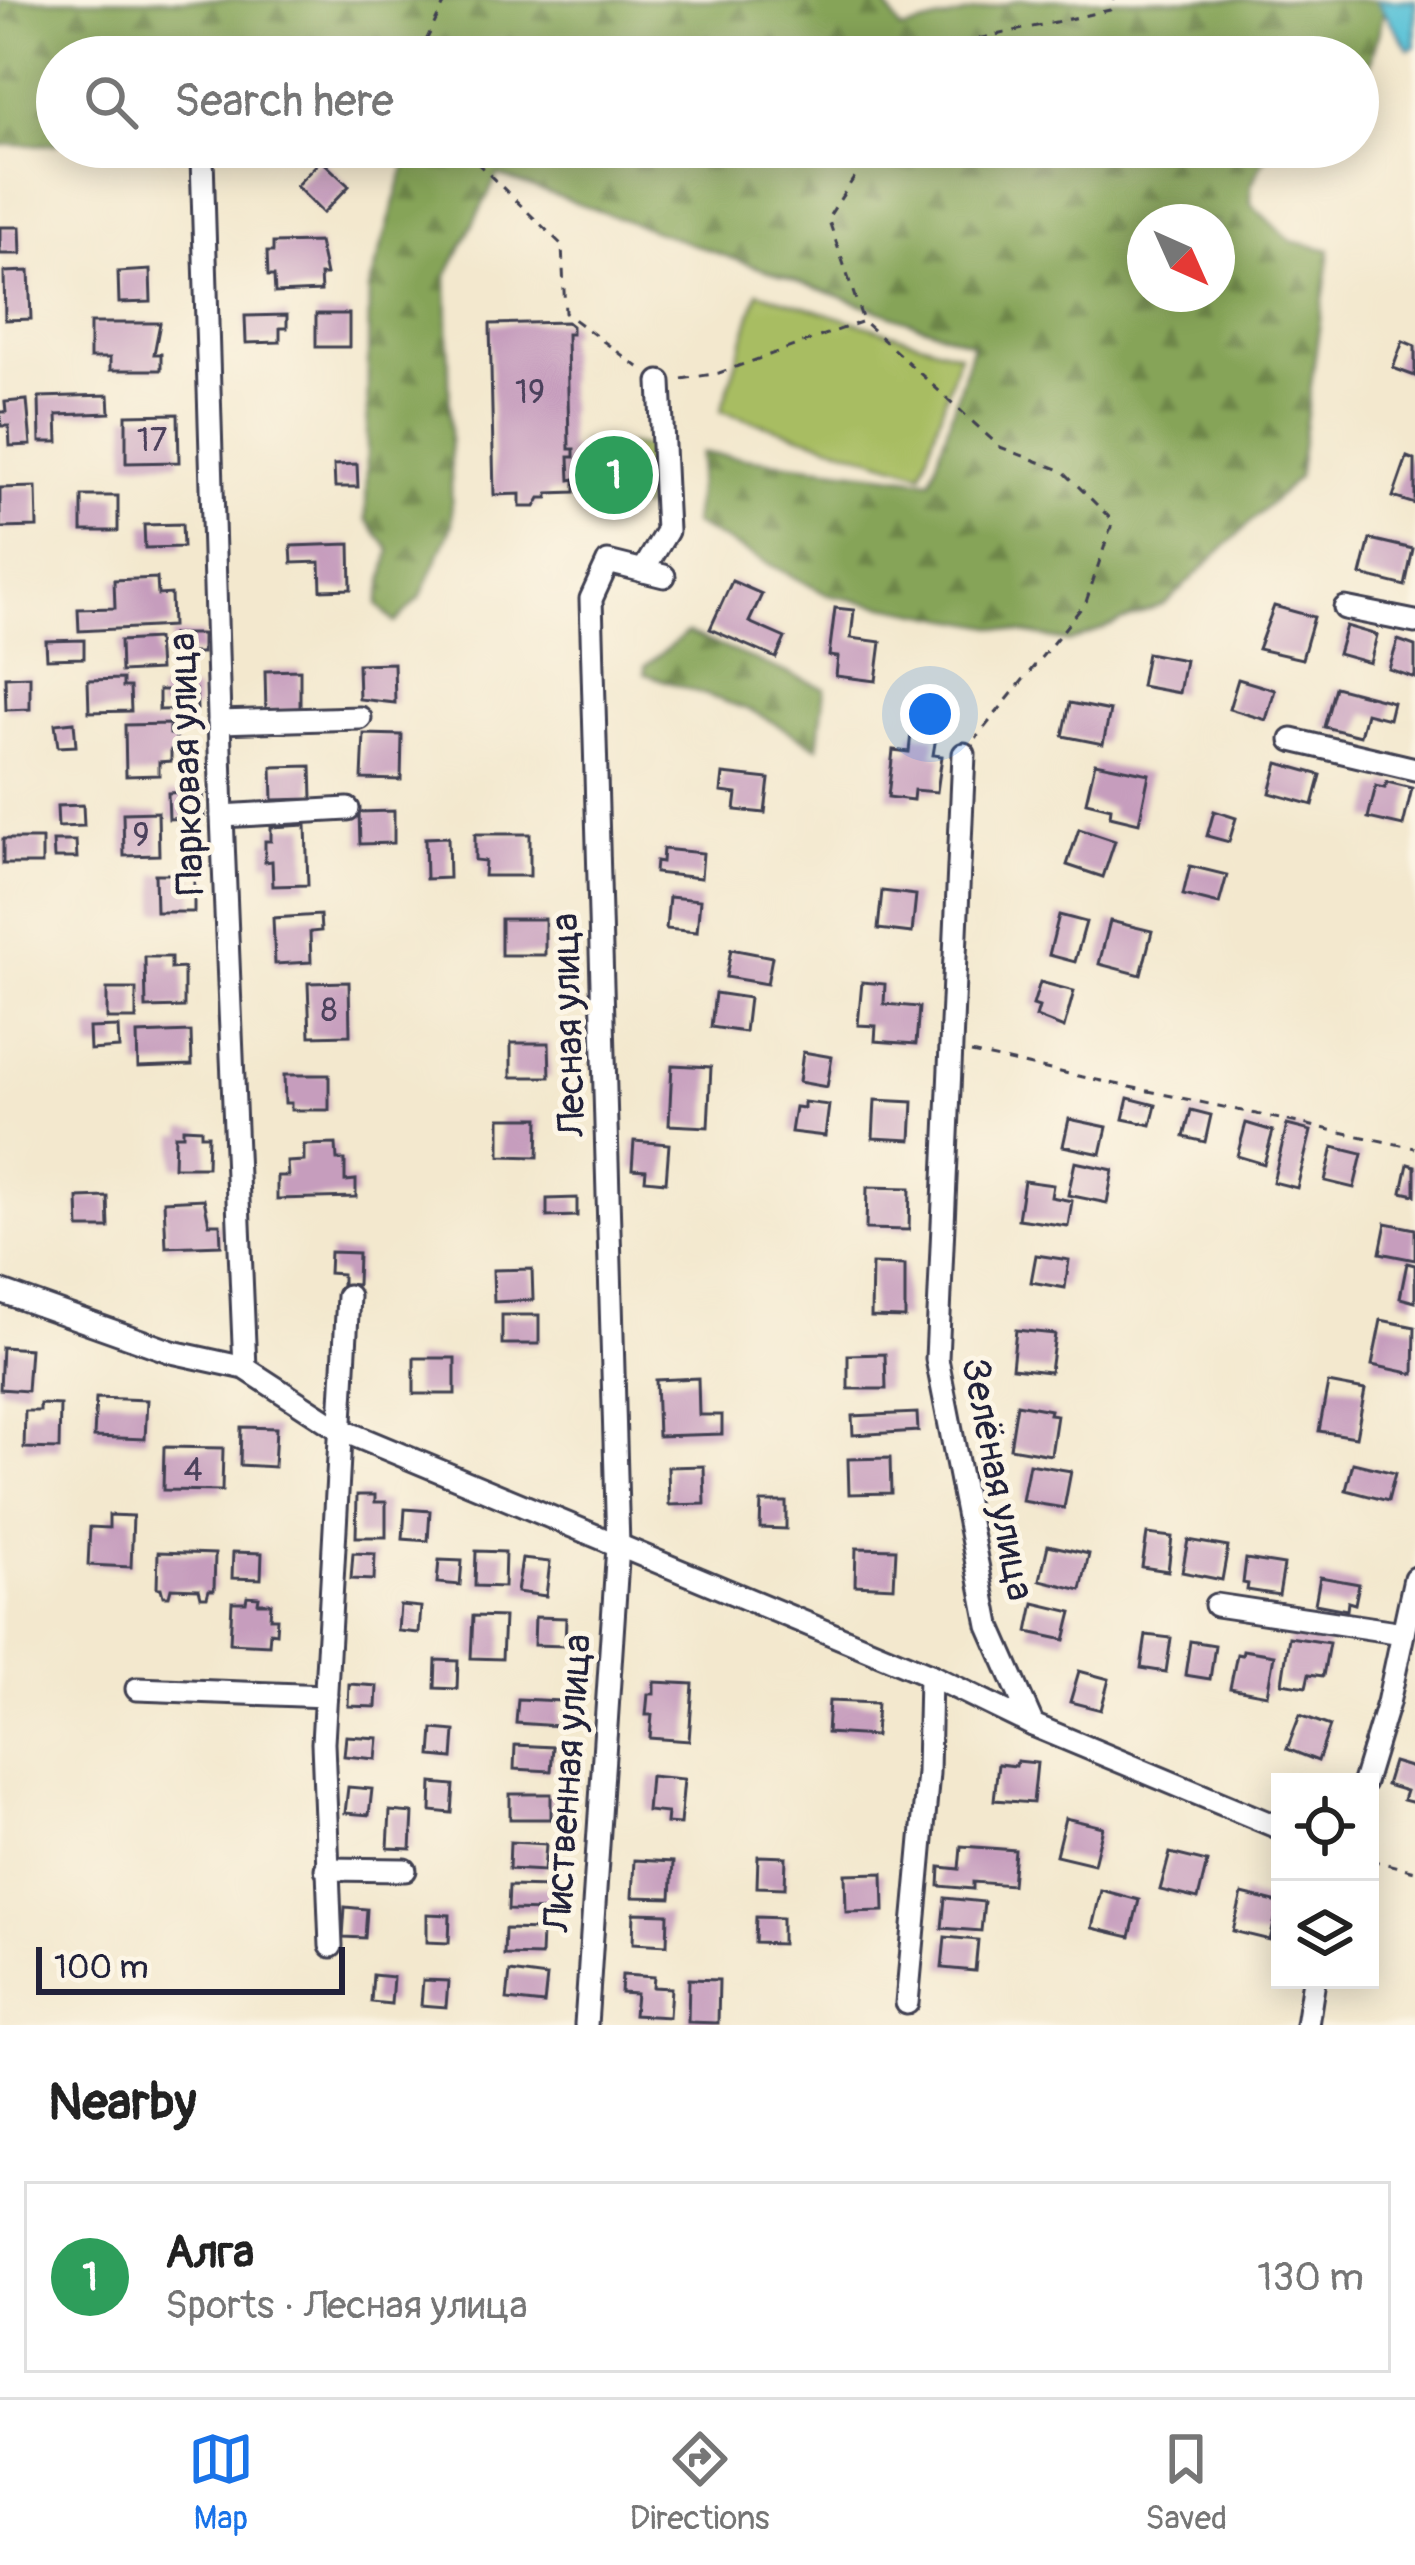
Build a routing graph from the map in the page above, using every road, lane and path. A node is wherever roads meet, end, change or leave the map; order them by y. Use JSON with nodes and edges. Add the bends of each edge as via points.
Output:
{"nodes":[{"id":1,"x":446,"y":0,"type":"edge"},
{"id":2,"x":1114,"y":0,"type":"edge"},
{"id":3,"x":428,"y":36,"type":"edge"},
{"id":4,"x":991,"y":36,"type":"edge"},
{"id":5,"x":202,"y":168,"type":"edge"},
{"id":6,"x":482,"y":168,"type":"edge"},
{"id":7,"x":860,"y":168,"type":"edge"},
{"id":8,"x":862,"y":321,"type":"junction"},
{"id":9,"x":660,"y":382,"type":"junction"},
{"id":10,"x":1345,"y":608,"type":"dead end"},
{"id":11,"x":1415,"y":622,"type":"edge"},
{"id":12,"x":360,"y":718,"type":"dead end"},
{"id":13,"x":219,"y":722,"type":"junction"},
{"id":14,"x":1292,"y":740,"type":"dead end"},
{"id":15,"x":964,"y":754,"type":"joint"},
{"id":16,"x":1415,"y":769,"type":"edge"},
{"id":17,"x":348,"y":809,"type":"dead end"},
{"id":18,"x":222,"y":816,"type":"junction"},
{"id":19,"x":951,"y":1049,"type":"junction"},
{"id":20,"x":1415,"y":1148,"type":"edge"},
{"id":21,"x":0,"y":1291,"type":"edge"},
{"id":22,"x":348,"y":1296,"type":"dead end"},
{"id":23,"x":244,"y":1368,"type":"junction"},
{"id":24,"x":339,"y":1429,"type":"junction"},
{"id":25,"x":618,"y":1546,"type":"junction"},
{"id":26,"x":1415,"y":1578,"type":"edge"},
{"id":27,"x":1216,"y":1605,"type":"dead end"},
{"id":28,"x":1403,"y":1634,"type":"junction"},
{"id":29,"x":930,"y":1675,"type":"junction"},
{"id":30,"x":137,"y":1689,"type":"dead end"},
{"id":31,"x":326,"y":1696,"type":"junction"},
{"id":32,"x":1033,"y":1725,"type":"junction"},
{"id":33,"x":1367,"y":1773,"type":"edge"},
{"id":34,"x":1271,"y":1824,"type":"edge"},
{"id":35,"x":1379,"y":1862,"type":"edge"},
{"id":36,"x":326,"y":1869,"type":"junction"},
{"id":37,"x":405,"y":1870,"type":"dead end"},
{"id":38,"x":1415,"y":1871,"type":"edge"},
{"id":39,"x":331,"y":1946,"type":"dead end"},
{"id":40,"x":1313,"y":1989,"type":"edge"},
{"id":41,"x":907,"y":2003,"type":"dead end"},
{"id":42,"x":586,"y":2025,"type":"edge"},
{"id":43,"x":1307,"y":2025,"type":"edge"}],
"edges":[{"from":1,"to":3,"type":"path"},
{"from":2,"to":4,"type":"path","via":[[1110,10]]},
{"from":5,"to":13,"type":"street","name":"Парковая улица"},
{"from":6,"to":9,"type":"path","via":[[562,245],[565,313]]},
{"from":7,"to":8,"type":"path","via":[[828,218]]},
{"from":8,"to":9,"type":"path","via":[[719,373]]},
{"from":8,"to":15,"type":"path","via":[[1000,447],[1063,471],[1113,521],[1086,602]]},
{"from":9,"to":25,"type":"street","name":"Лесная улица","via":[[667,531],[653,573],[608,562],[591,599]]},
{"from":10,"to":11,"type":"street"},
{"from":12,"to":13,"type":"street"},
{"from":13,"to":18,"type":"street","name":"Парковая улица"},
{"from":14,"to":16,"type":"street"},
{"from":15,"to":19,"type":"street","name":"Зелёная улица"},
{"from":17,"to":18,"type":"street"},
{"from":18,"to":23,"type":"street","name":"Парковая улица"},
{"from":19,"to":20,"type":"path"},
{"from":19,"to":32,"type":"street","name":"Зелёная улица","via":[[937,1359],[989,1624]]},
{"from":21,"to":23,"type":"street","via":[[172,1352]]},
{"from":22,"to":24,"type":"street"},
{"from":23,"to":24,"type":"street"},
{"from":24,"to":25,"type":"street"},
{"from":24,"to":31,"type":"street"},
{"from":25,"to":29,"type":"street"},
{"from":25,"to":42,"type":"street","name":"Лиственная улица"},
{"from":26,"to":28,"type":"street"},
{"from":27,"to":28,"type":"street"},
{"from":28,"to":33,"type":"street"},
{"from":29,"to":32,"type":"street"},
{"from":29,"to":41,"type":"street"},
{"from":30,"to":31,"type":"street"},
{"from":31,"to":36,"type":"street"},
{"from":32,"to":34,"type":"street"},
{"from":35,"to":38,"type":"path"},
{"from":36,"to":37,"type":"street"},
{"from":36,"to":39,"type":"street"},
{"from":40,"to":43,"type":"street"}]}
